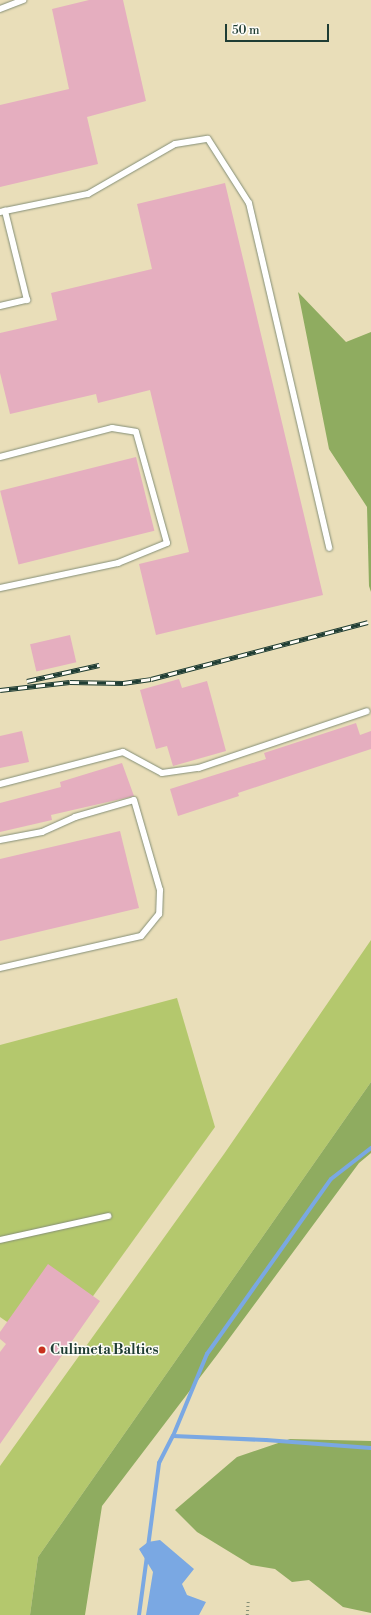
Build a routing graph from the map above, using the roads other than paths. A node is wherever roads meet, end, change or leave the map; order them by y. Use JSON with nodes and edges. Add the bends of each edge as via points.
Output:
{"nodes":[{"id":1,"x":23,"y":0,"type":"edge"},
{"id":2,"x":0,"y":9,"type":"edge"},
{"id":3,"x":2,"y":211,"type":"edge"},
{"id":4,"x":0,"y":306,"type":"edge"},
{"id":5,"x":0,"y":458,"type":"edge"},
{"id":6,"x":329,"y":548,"type":"dead end"},
{"id":7,"x":0,"y":588,"type":"edge"},
{"id":8,"x":367,"y":711,"type":"dead end"},
{"id":9,"x":0,"y":784,"type":"edge"},
{"id":10,"x":0,"y":840,"type":"edge"},
{"id":11,"x":0,"y":968,"type":"edge"},
{"id":12,"x":108,"y":1216,"type":"dead end"},
{"id":13,"x":0,"y":1240,"type":"edge"}],
"edges":[{"from":1,"to":2,"type":"lane"},
{"from":3,"to":4,"type":"lane","via":[[27,300]]},
{"from":3,"to":6,"type":"lane","via":[[88,194],[175,144],[208,139],[249,203]]},
{"from":5,"to":7,"type":"lane","via":[[112,428],[136,432],[167,543],[118,563]]},
{"from":8,"to":9,"type":"lane","via":[[199,768],[162,773],[123,752]]},
{"from":10,"to":11,"type":"lane","via":[[42,832],[75,817],[134,800],[160,890],[159,914],[141,936]]},
{"from":12,"to":13,"type":"lane"}]}
